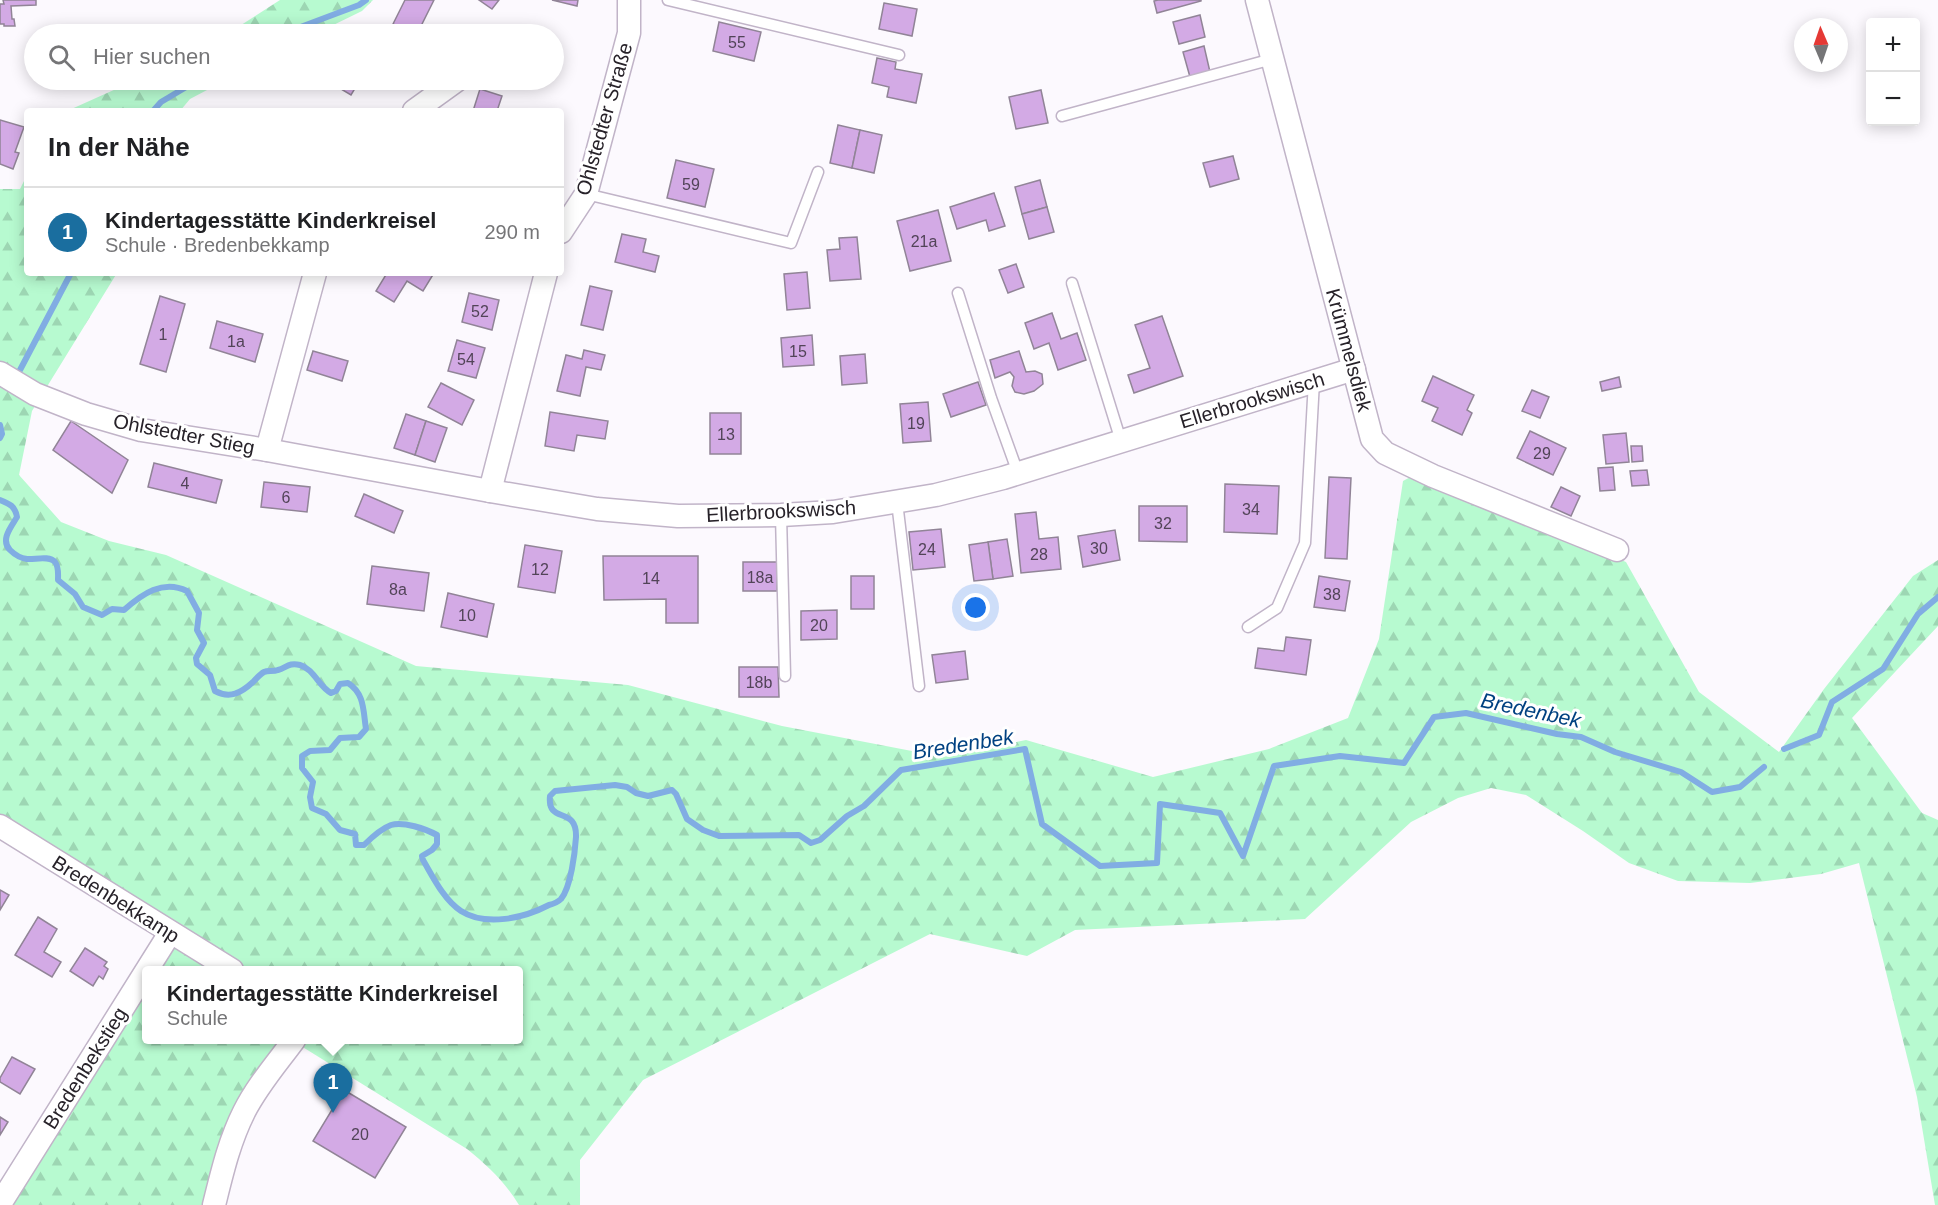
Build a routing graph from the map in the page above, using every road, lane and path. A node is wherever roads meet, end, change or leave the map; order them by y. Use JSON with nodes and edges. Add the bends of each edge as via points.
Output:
{"nodes":[{"id":1,"x":629,"y":0,"type":"edge"},
{"id":2,"x":668,"y":0,"type":"edge"},
{"id":3,"x":1257,"y":0,"type":"edge"},
{"id":4,"x":899,"y":55,"type":"dead end"},
{"id":5,"x":1272,"y":59,"type":"junction"},
{"id":6,"x":443,"y":90,"type":"edge"},
{"id":7,"x":418,"y":108,"type":"edge"},
{"id":8,"x":1062,"y":116,"type":"dead end"},
{"id":9,"x":818,"y":171,"type":"dead end"},
{"id":10,"x":586,"y":194,"type":"junction"},
{"id":11,"x":564,"y":227,"type":"edge"},
{"id":12,"x":314,"y":276,"type":"edge"},
{"id":13,"x":545,"y":276,"type":"edge"},
{"id":14,"x":1072,"y":283,"type":"dead end"},
{"id":15,"x":958,"y":293,"type":"dead end"},
{"id":16,"x":1354,"y":369,"type":"junction"},
{"id":17,"x":0,"y":373,"type":"edge"},
{"id":18,"x":1314,"y":381,"type":"junction"},
{"id":19,"x":1121,"y":441,"type":"junction"},
{"id":20,"x":267,"y":450,"type":"junction"},
{"id":21,"x":1018,"y":473,"type":"junction"},
{"id":22,"x":490,"y":491,"type":"junction"},
{"id":23,"x":897,"y":502,"type":"junction"},
{"id":24,"x":781,"y":515,"type":"junction"},
{"id":25,"x":1617,"y":550,"type":"dead end"},
{"id":26,"x":1248,"y":627,"type":"dead end"},
{"id":27,"x":785,"y":676,"type":"dead end"},
{"id":28,"x":919,"y":686,"type":"dead end"},
{"id":29,"x":0,"y":826,"type":"edge"},
{"id":30,"x":171,"y":933,"type":"junction"},
{"id":31,"x":150,"y":966,"type":"edge"},
{"id":32,"x":225,"y":966,"type":"edge"},
{"id":33,"x":142,"y":979,"type":"edge"},
{"id":34,"x":291,"y":1044,"type":"edge"},
{"id":35,"x":0,"y":1204,"type":"edge"},
{"id":36,"x":214,"y":1205,"type":"edge"}],
"edges":[{"from":1,"to":10,"type":"street","name":"Ohlstedter Straße","via":[[629,33]]},
{"from":2,"to":4,"type":"lane"},
{"from":3,"to":5,"type":"street","name":"Krümmelsdiek"},
{"from":5,"to":8,"type":"lane"},
{"from":5,"to":16,"type":"street","name":"Krümmelsdiek"},
{"from":6,"to":7,"type":"street"},
{"from":9,"to":10,"type":"lane","via":[[791,243]]},
{"from":10,"to":11,"type":"street","name":"Ohlstedter Straße"},
{"from":12,"to":20,"type":"street","name":"Ohlstedter Stieg"},
{"from":13,"to":22,"type":"street"},
{"from":14,"to":19,"type":"lane"},
{"from":15,"to":21,"type":"lane"},
{"from":16,"to":18,"type":"street","name":"Ellerbrookswisch"},
{"from":16,"to":25,"type":"street","name":"Krümmelsdiek","via":[[1372,439],[1384,453]]},
{"from":17,"to":20,"type":"street","name":"Ohlstedter Stieg","via":[[35,394],[141,430]]},
{"from":18,"to":19,"type":"street","name":"Ellerbrookswisch"},
{"from":18,"to":26,"type":"lane","via":[[1305,543],[1277,608]]},
{"from":19,"to":21,"type":"street","name":"Ellerbrookswisch"},
{"from":20,"to":22,"type":"street","name":"Ellerbrookswisch"},
{"from":21,"to":23,"type":"street","name":"Ellerbrookswisch"},
{"from":22,"to":24,"type":"street","name":"Ellerbrookswisch","via":[[597,509],[667,515]]},
{"from":23,"to":24,"type":"street","name":"Ellerbrookswisch"},
{"from":23,"to":28,"type":"lane"},
{"from":24,"to":27,"type":"lane"},
{"from":29,"to":30,"type":"street","name":"Bredenbekkamp"},
{"from":30,"to":31,"type":"street","name":"Bredenbekstieg"},
{"from":30,"to":32,"type":"street","name":"Bredenbekkamp"},
{"from":33,"to":35,"type":"street","name":"Bredenbekstieg"},
{"from":34,"to":36,"type":"street","via":[[244,1113],[227,1153]]}]}
